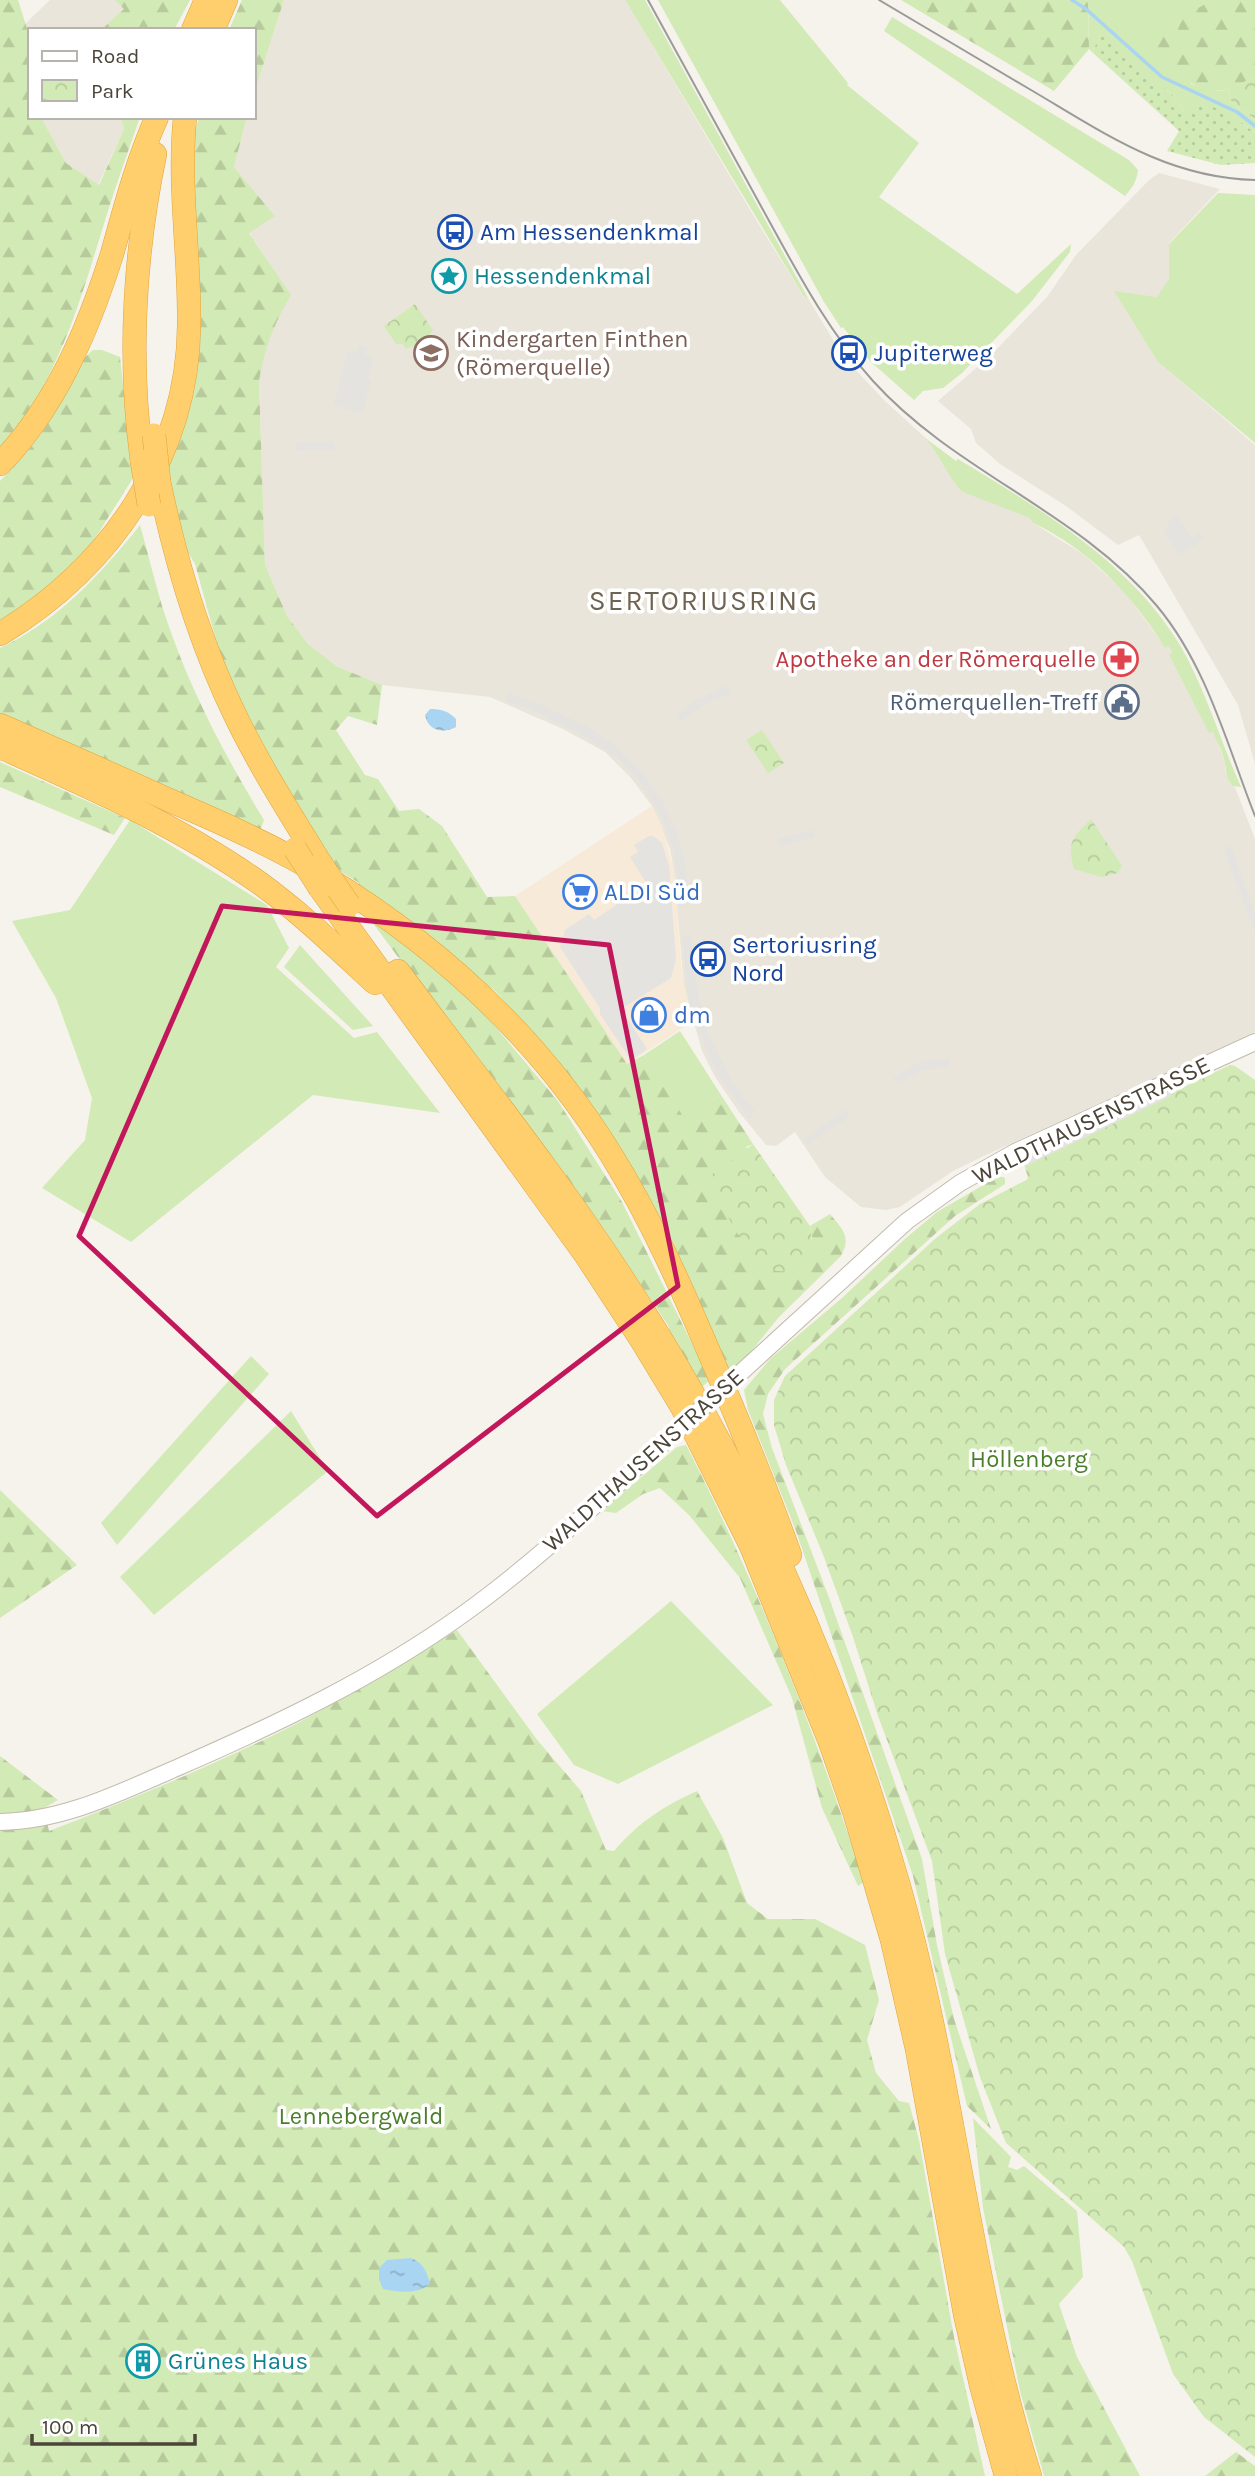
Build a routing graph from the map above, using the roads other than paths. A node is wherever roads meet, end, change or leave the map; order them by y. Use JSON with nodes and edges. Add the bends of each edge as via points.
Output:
{"nodes":[{"id":1,"x":205,"y":0,"type":"edge"},
{"id":2,"x":226,"y":0,"type":"edge"},
{"id":3,"x":194,"y":28,"type":"edge"},
{"id":4,"x":214,"y":28,"type":"edge"},
{"id":5,"x":156,"y":119,"type":"edge"},
{"id":6,"x":165,"y":119,"type":"edge"},
{"id":7,"x":182,"y":119,"type":"edge"},
{"id":8,"x":183,"y":119,"type":"edge"},
{"id":9,"x":0,"y":464,"type":"edge"},
{"id":10,"x":0,"y":634,"type":"edge"},
{"id":11,"x":0,"y":725,"type":"edge"},
{"id":12,"x":0,"y":747,"type":"edge"},
{"id":13,"x":1255,"y":1042,"type":"edge"},
{"id":14,"x":444,"y":1061,"type":"junction"},
{"id":15,"x":834,"y":1695,"type":"junction"},
{"id":16,"x":0,"y":1822,"type":"edge"},
{"id":17,"x":1006,"y":2476,"type":"edge"},
{"id":18,"x":1030,"y":2476,"type":"edge"}],
"edges":[{"from":1,"to":3,"type":"highway"},
{"from":2,"to":4,"type":"highway"},
{"from":5,"to":9,"type":"highway","via":[[84,331],[41,414]]},
{"from":6,"to":14,"type":"highway","bridge":true,"via":[[147,192],[136,286],[134,381],[149,505],[174,600],[204,681],[238,753],[320,888]]},
{"from":7,"to":15,"type":"highway","bridge":true,"via":[[163,191],[150,285],[148,354],[159,482],[187,592],[219,678],[253,750],[321,864],[558,1184],[651,1323],[758,1518]]},
{"from":8,"to":10,"type":"highway","via":[[189,329],[186,367],[170,433],[142,495],[103,550],[55,597]]},
{"from":11,"to":15,"type":"highway","via":[[276,849],[320,874],[395,922],[457,972],[541,1058],[611,1155],[661,1247],[784,1538]]},
{"from":12,"to":14,"type":"highway","via":[[122,803],[261,884],[375,984]]},
{"from":13,"to":16,"type":"street","name":"WALDTHAUSENSTRASSE","bridge":true,"via":[[1015,1152],[950,1189],[907,1221],[488,1596],[350,1687],[91,1805],[38,1819]]},
{"from":14,"to":17,"type":"highway","via":[[584,1254],[682,1407],[751,1546],[816,1706],[855,1814],[892,1940],[917,2049],[965,2314]]},
{"from":15,"to":18,"type":"highway","via":[[874,1805],[912,1934],[987,2309]]}]}
